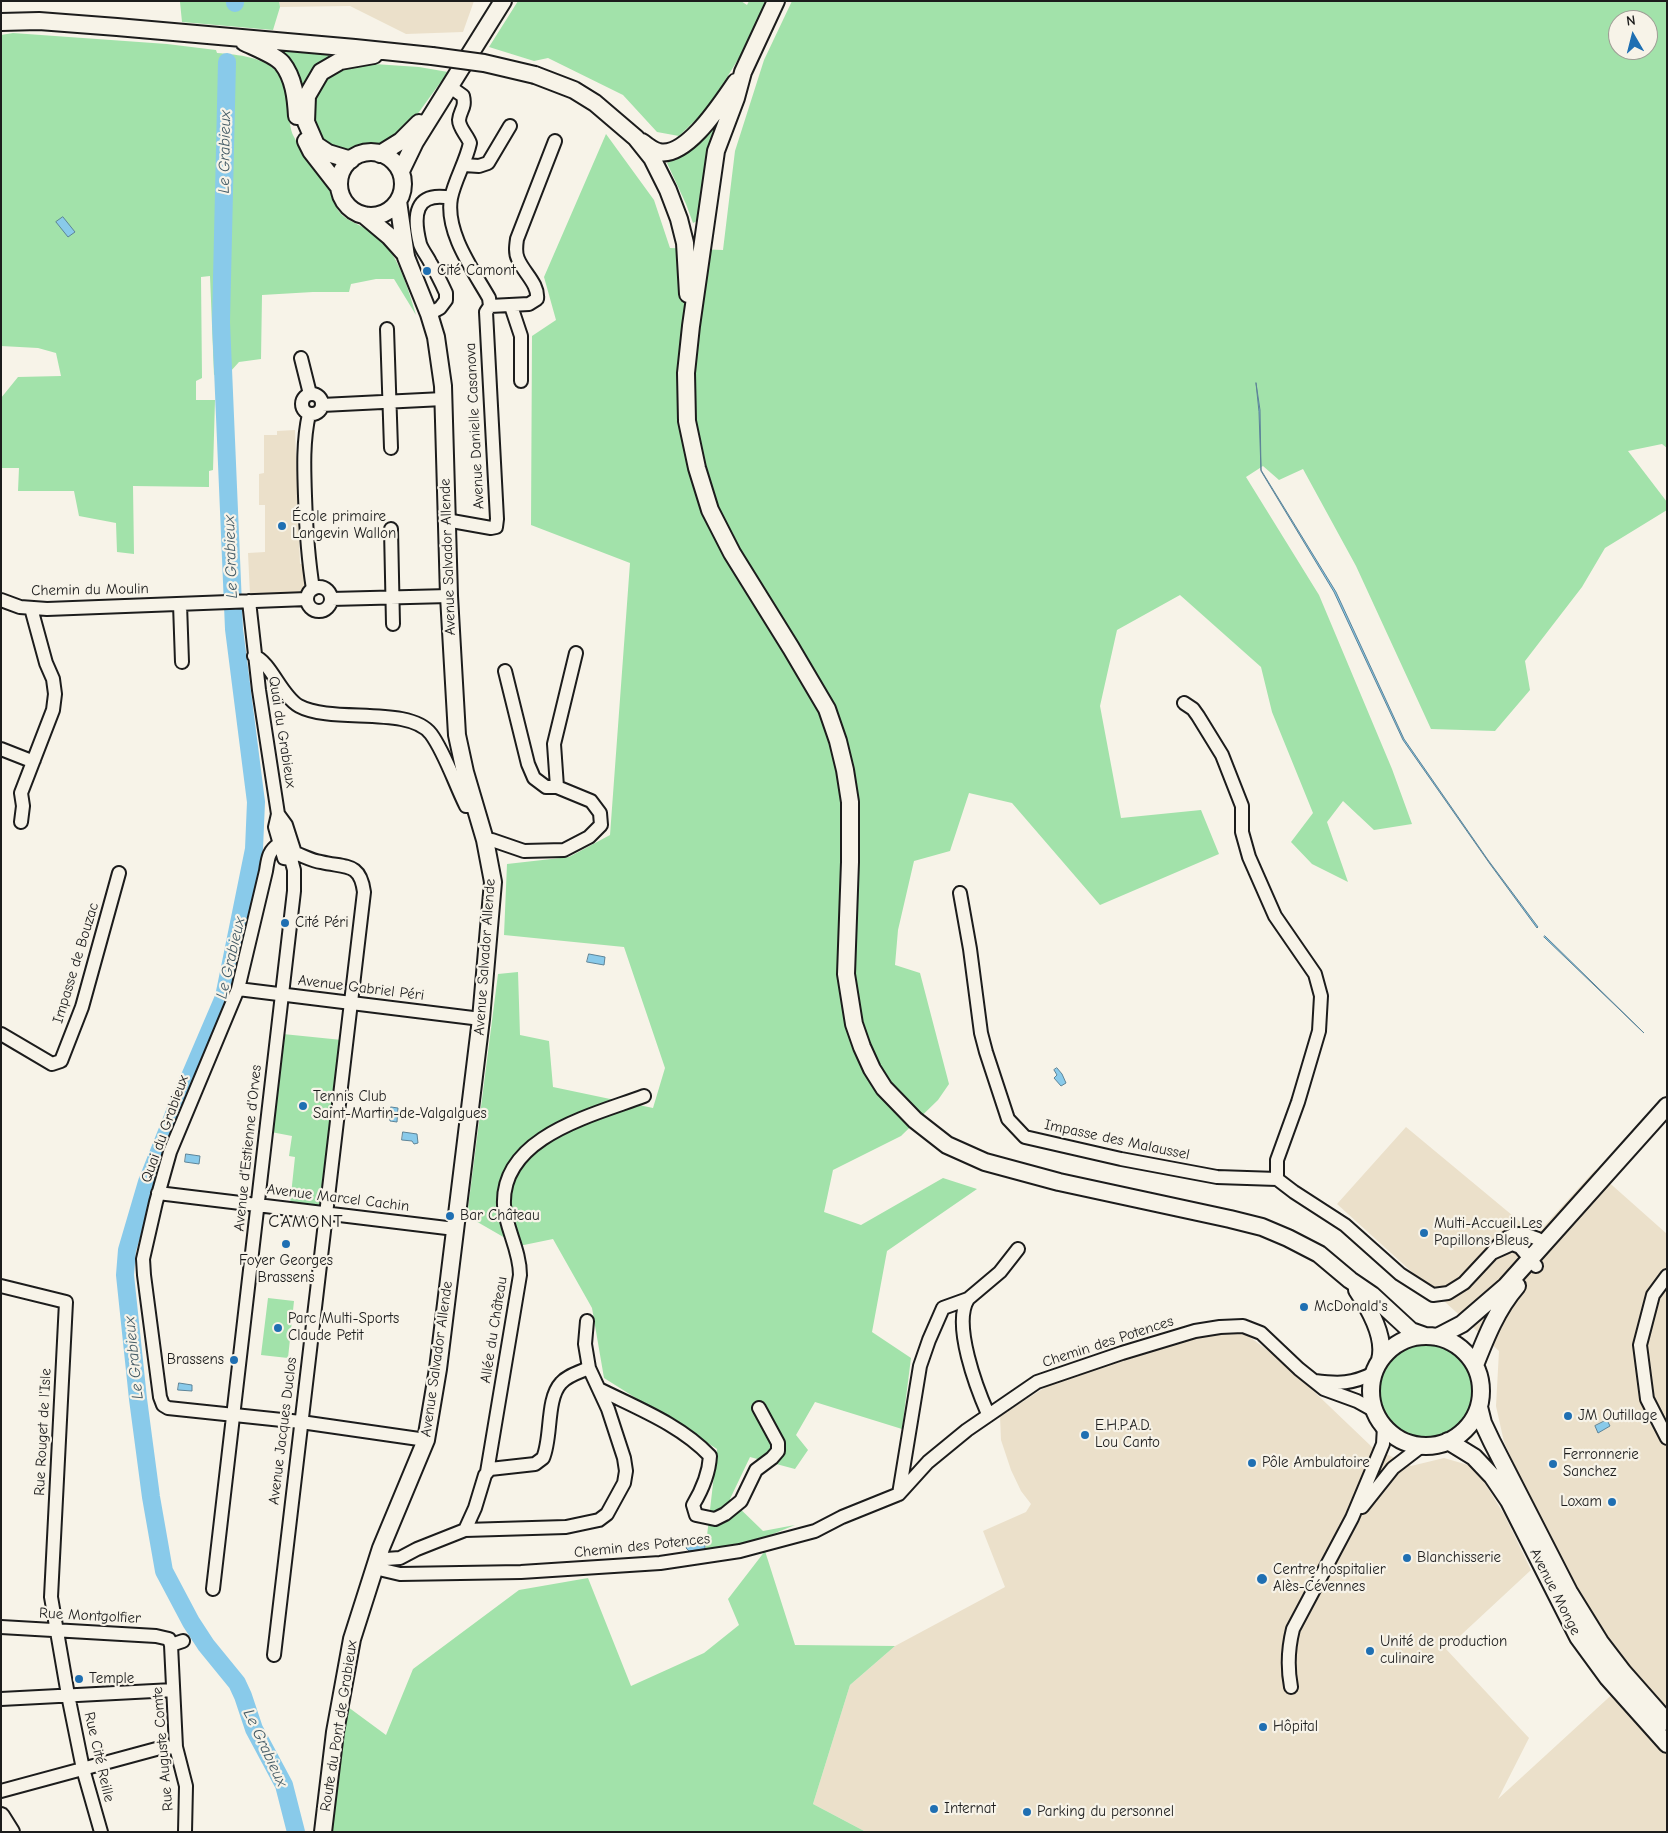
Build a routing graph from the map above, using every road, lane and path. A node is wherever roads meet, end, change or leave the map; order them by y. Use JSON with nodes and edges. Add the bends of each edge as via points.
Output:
{"nodes":[{"id":1,"x":503,"y":1,"type":"edge"},
{"id":2,"x":776,"y":1,"type":"edge"},
{"id":3,"x":1,"y":22,"type":"edge"},
{"id":4,"x":235,"y":38,"type":"junction"},
{"id":5,"x":402,"y":53,"type":"junction"},
{"id":6,"x":743,"y":72,"type":"junction"},
{"id":7,"x":449,"y":86,"type":"junction"},
{"id":8,"x":438,"y":103,"type":"junction"},
{"id":9,"x":510,"y":126,"type":"dead end"},
{"id":10,"x":636,"y":138,"type":"junction"},
{"id":11,"x":555,"y":141,"type":"dead end"},
{"id":12,"x":380,"y":154,"type":"junction"},
{"id":13,"x":351,"y":160,"type":"junction"},
{"id":14,"x":464,"y":165,"type":"junction"},
{"id":15,"x":400,"y":171,"type":"junction"},
{"id":16,"x":340,"y":187,"type":"junction"},
{"id":17,"x":451,"y":198,"type":"junction"},
{"id":18,"x":398,"y":201,"type":"junction"},
{"id":19,"x":364,"y":215,"type":"junction"},
{"id":20,"x":406,"y":256,"type":"junction"},
{"id":21,"x":490,"y":306,"type":"junction"},
{"id":22,"x":511,"y":306,"type":"junction"},
{"id":23,"x":429,"y":314,"type":"junction"},
{"id":24,"x":691,"y":326,"type":"junction"},
{"id":25,"x":387,"y":329,"type":"dead end"},
{"id":26,"x":301,"y":358,"type":"dead end"},
{"id":27,"x":521,"y":381,"type":"dead end"},
{"id":28,"x":303,"y":398,"type":"junction"},
{"id":29,"x":443,"y":399,"type":"junction"},
{"id":30,"x":388,"y":402,"type":"junction"},
{"id":31,"x":322,"y":405,"type":"junction"},
{"id":32,"x":308,"y":414,"type":"junction"},
{"id":33,"x":390,"y":448,"type":"dead end"},
{"id":34,"x":446,"y":520,"type":"junction"},
{"id":35,"x":391,"y":529,"type":"dead end"},
{"id":36,"x":310,"y":594,"type":"junction"},
{"id":37,"x":449,"y":596,"type":"junction"},
{"id":38,"x":392,"y":597,"type":"junction"},
{"id":39,"x":331,"y":599,"type":"junction"},
{"id":40,"x":1,"y":600,"type":"edge"},
{"id":41,"x":246,"y":601,"type":"junction"},
{"id":42,"x":180,"y":604,"type":"junction"},
{"id":43,"x":31,"y":608,"type":"junction"},
{"id":44,"x":393,"y":624,"type":"dead end"},
{"id":45,"x":576,"y":653,"type":"dead end"},
{"id":46,"x":254,"y":656,"type":"junction"},
{"id":47,"x":182,"y":662,"type":"dead end"},
{"id":48,"x":505,"y":670,"type":"dead end"},
{"id":49,"x":1184,"y":704,"type":"dead end"},
{"id":50,"x":1,"y":749,"type":"edge"},
{"id":51,"x":34,"y":760,"type":"junction"},
{"id":52,"x":557,"y":787,"type":"junction"},
{"id":53,"x":475,"y":806,"type":"junction"},
{"id":54,"x":278,"y":814,"type":"junction"},
{"id":55,"x":20,"y":822,"type":"dead end"},
{"id":56,"x":485,"y":840,"type":"junction"},
{"id":57,"x":279,"y":844,"type":"junction"},
{"id":58,"x":291,"y":860,"type":"junction"},
{"id":59,"x":266,"y":871,"type":"junction"},
{"id":60,"x":119,"y":873,"type":"dead end"},
{"id":61,"x":960,"y":893,"type":"dead end"},
{"id":62,"x":238,"y":989,"type":"junction"},
{"id":63,"x":282,"y":994,"type":"junction"},
{"id":64,"x":352,"y":1003,"type":"junction"},
{"id":65,"x":481,"y":1019,"type":"junction"},
{"id":66,"x":1,"y":1034,"type":"edge"},
{"id":67,"x":644,"y":1096,"type":"dead end"},
{"id":68,"x":1667,"y":1106,"type":"edge"},
{"id":69,"x":1667,"y":1121,"type":"edge"},
{"id":70,"x":1277,"y":1178,"type":"junction"},
{"id":71,"x":158,"y":1193,"type":"junction"},
{"id":72,"x":258,"y":1205,"type":"junction"},
{"id":73,"x":325,"y":1213,"type":"junction"},
{"id":74,"x":455,"y":1229,"type":"junction"},
{"id":75,"x":1544,"y":1242,"type":"junction"},
{"id":76,"x":1018,"y":1249,"type":"dead end"},
{"id":77,"x":1492,"y":1253,"type":"junction"},
{"id":78,"x":1533,"y":1262,"type":"junction"},
{"id":79,"x":1667,"y":1276,"type":"edge"},
{"id":80,"x":1350,"y":1280,"type":"junction"},
{"id":81,"x":1,"y":1286,"type":"edge"},
{"id":82,"x":968,"y":1300,"type":"junction"},
{"id":83,"x":587,"y":1321,"type":"dead end"},
{"id":84,"x":1431,"y":1336,"type":"junction"},
{"id":85,"x":1475,"y":1365,"type":"junction"},
{"id":86,"x":1377,"y":1366,"type":"junction"},
{"id":87,"x":589,"y":1368,"type":"junction"},
{"id":88,"x":1315,"y":1381,"type":"junction"},
{"id":89,"x":599,"y":1389,"type":"junction"},
{"id":90,"x":1479,"y":1407,"type":"junction"},
{"id":91,"x":759,"y":1408,"type":"dead end"},
{"id":92,"x":1375,"y":1411,"type":"junction"},
{"id":93,"x":234,"y":1414,"type":"junction"},
{"id":94,"x":988,"y":1414,"type":"junction"},
{"id":95,"x":300,"y":1422,"type":"junction"},
{"id":96,"x":1384,"y":1426,"type":"junction"},
{"id":97,"x":1667,"y":1438,"type":"edge"},
{"id":98,"x":426,"y":1440,"type":"junction"},
{"id":99,"x":1448,"y":1441,"type":"junction"},
{"id":100,"x":1423,"y":1445,"type":"junction"},
{"id":101,"x":486,"y":1472,"type":"junction"},
{"id":102,"x":899,"y":1494,"type":"junction"},
{"id":103,"x":1352,"y":1518,"type":"junction"},
{"id":104,"x":465,"y":1530,"type":"junction"},
{"id":105,"x":376,"y":1564,"type":"junction"},
{"id":106,"x":212,"y":1589,"type":"dead end"},
{"id":107,"x":1,"y":1627,"type":"edge"},
{"id":108,"x":56,"y":1630,"type":"junction"},
{"id":109,"x":177,"y":1643,"type":"joint"},
{"id":110,"x":274,"y":1655,"type":"dead end"},
{"id":111,"x":1291,"y":1687,"type":"dead end"},
{"id":112,"x":173,"y":1690,"type":"junction"},
{"id":113,"x":68,"y":1695,"type":"junction"},
{"id":114,"x":1,"y":1699,"type":"edge"},
{"id":115,"x":1667,"y":1722,"type":"edge"},
{"id":116,"x":1667,"y":1744,"type":"edge"},
{"id":117,"x":176,"y":1747,"type":"junction"},
{"id":118,"x":83,"y":1769,"type":"junction"},
{"id":119,"x":1,"y":1791,"type":"edge"},
{"id":120,"x":1,"y":1816,"type":"edge"},
{"id":121,"x":10,"y":1832,"type":"edge"},
{"id":122,"x":101,"y":1832,"type":"edge"},
{"id":123,"x":185,"y":1832,"type":"edge"},
{"id":124,"x":323,"y":1832,"type":"edge"}],
"edges":[{"from":1,"to":7,"type":"main road"},
{"from":2,"to":6,"type":"main road"},
{"from":3,"to":4,"type":"main road","via":[[39,21]]},
{"from":4,"to":5,"type":"main road"},
{"from":4,"to":16,"type":"main road","via":[[282,62],[296,94],[297,120],[311,151]]},
{"from":5,"to":10,"type":"main road","bridge":true,"via":[[484,64],[535,75],[574,90],[595,103]]},
{"from":5,"to":13,"type":"main road","via":[[340,61],[322,72],[307,96],[306,122],[316,144],[328,153]]},
{"from":6,"to":10,"type":"main road","via":[[712,114],[679,149],[657,152]]},
{"from":6,"to":24,"type":"main road","via":[[716,151]]},
{"from":7,"to":8,"type":"main road"},
{"from":7,"to":14,"type":"street","name":"Avenue Danielle Casanova","via":[[463,96],[460,123],[470,143]]},
{"from":8,"to":12,"type":"main road","via":[[401,141]]},
{"from":8,"to":15,"type":"main road"},
{"from":9,"to":14,"type":"street","via":[[488,163]]},
{"from":10,"to":24,"type":"main road","via":[[652,158],[680,220],[685,243]]},
{"from":11,"to":22,"type":"street","via":[[517,239],[518,262],[537,290],[537,299],[529,304]]},
{"from":12,"to":13,"type":"main road","via":[[364,154]]},
{"from":12,"to":15,"type":"main road","via":[[388,157]]},
{"from":13,"to":16,"type":"main road","via":[[340,177]]},
{"from":14,"to":17,"type":"street","name":"Avenue Danielle Casanova"},
{"from":15,"to":18,"type":"main road","via":[[403,181]]},
{"from":16,"to":19,"type":"main road","via":[[347,205]]},
{"from":17,"to":21,"type":"street","name":"Avenue Danielle Casanova","via":[[456,238],[489,298]]},
{"from":17,"to":23,"type":"street","via":[[440,196],[426,200],[418,209],[416,219],[421,246],[446,293],[446,300],[440,308]]},
{"from":18,"to":19,"type":"main road","via":[[384,214]]},
{"from":18,"to":20,"type":"main road","name":"Avenue Salvador Allende"},
{"from":19,"to":20,"type":"main road","name":"Avenue Salvador Allende"},
{"from":20,"to":23,"type":"main road","name":"Avenue Salvador Allende"},
{"from":21,"to":22,"type":"street"},
{"from":21,"to":34,"type":"street","name":"Avenue Danielle Casanova","via":[[486,312],[496,527]]},
{"from":22,"to":27,"type":"street","via":[[521,336]]},
{"from":23,"to":29,"type":"main road","name":"Avenue Salvador Allende","via":[[436,337]]},
{"from":24,"to":80,"type":"main road","via":[[686,373],[687,421],[710,510],[732,553],[827,709],[838,741],[850,802],[846,974],[854,1024],[862,1047],[884,1088],[915,1120],[947,1145],[985,1162],[1058,1182],[1262,1227],[1319,1254]]},
{"from":25,"to":30,"type":"street"},
{"from":26,"to":28,"type":"street"},
{"from":28,"to":31,"type":"street","via":[[314,394]]},
{"from":28,"to":32,"type":"street","via":[[303,409]]},
{"from":29,"to":30,"type":"street"},
{"from":29,"to":34,"type":"main road","name":"Avenue Salvador Allende"},
{"from":30,"to":31,"type":"street"},
{"from":30,"to":33,"type":"street"},
{"from":31,"to":32,"type":"street","via":[[318,413]]},
{"from":32,"to":36,"type":"street","via":[[304,456]]},
{"from":34,"to":37,"type":"main road","name":"Avenue Salvador Allende"},
{"from":35,"to":38,"type":"street"},
{"from":36,"to":39,"type":"street","via":[[321,588]]},
{"from":36,"to":39,"type":"street","via":[[309,606],[319,612],[329,606]]},
{"from":36,"to":41,"type":"street","name":"Chemin du Moulin"},
{"from":37,"to":38,"type":"street"},
{"from":37,"to":53,"type":"main road","name":"Avenue Salvador Allende","via":[[456,735]]},
{"from":38,"to":39,"type":"street"},
{"from":38,"to":44,"type":"street"},
{"from":40,"to":43,"type":"street","name":"Chemin du Moulin"},
{"from":41,"to":42,"type":"street","name":"Chemin du Moulin"},
{"from":41,"to":46,"type":"street","name":"Quai du Grabieux"},
{"from":42,"to":43,"type":"street","name":"Chemin du Moulin"},
{"from":42,"to":47,"type":"street"},
{"from":43,"to":51,"type":"street","via":[[55,694],[53,710]]},
{"from":45,"to":52,"type":"street","via":[[554,744]]},
{"from":46,"to":53,"type":"street","via":[[261,658],[297,705],[312,712],[406,719],[424,726],[437,743],[466,806]]},
{"from":46,"to":54,"type":"street","name":"Quai du Grabieux"},
{"from":48,"to":52,"type":"street","via":[[534,778],[546,787]]},
{"from":49,"to":70,"type":"street","via":[[1198,716],[1222,755],[1242,806],[1242,832],[1248,857],[1275,916],[1315,974],[1321,996],[1319,1031],[1277,1160]]},
{"from":50,"to":51,"type":"street"},
{"from":51,"to":55,"type":"street","via":[[21,793]]},
{"from":52,"to":56,"type":"street","via":[[590,801],[600,813],[601,825],[589,837],[564,850],[524,851]]},
{"from":53,"to":56,"type":"main road","name":"Avenue Salvador Allende"},
{"from":54,"to":57,"type":"street","name":"Quai du Grabieux","via":[[275,827]]},
{"from":54,"to":58,"type":"street","via":[[286,825]]},
{"from":56,"to":65,"type":"main road","name":"Avenue Salvador Allende","via":[[493,882]]},
{"from":57,"to":58,"type":"street","name":"Quai du Grabieux"},
{"from":57,"to":59,"type":"street","name":"Quai du Grabieux","via":[[269,854]]},
{"from":58,"to":59,"type":"street","via":[[277,860]]},
{"from":58,"to":63,"type":"street","name":"Avenue d'Estienne d'Orves","via":[[294,891]]},
{"from":58,"to":64,"type":"street","name":"Avenue Jacques Duclos","via":[[354,868],[362,878],[364,892]]},
{"from":59,"to":62,"type":"street","name":"Quai du Grabieux"},
{"from":60,"to":66,"type":"street","name":"Impasse de Bouzac","via":[[82,1007],[61,1061],[52,1064]]},
{"from":61,"to":70,"type":"street","name":"Impasse des Malaussel","via":[[986,1052],[1008,1119],[1025,1137],[1217,1177]]},
{"from":62,"to":63,"type":"street","name":"Avenue Gabriel Péri"},
{"from":62,"to":71,"type":"street","name":"Quai du Grabieux","via":[[176,1137]]},
{"from":63,"to":64,"type":"street","name":"Avenue Gabriel Péri"},
{"from":63,"to":72,"type":"street","name":"Avenue d'Estienne d'Orves"},
{"from":64,"to":65,"type":"street","name":"Avenue Gabriel Péri"},
{"from":64,"to":73,"type":"street","name":"Avenue Jacques Duclos"},
{"from":65,"to":74,"type":"main road","name":"Avenue Salvador Allende"},
{"from":67,"to":101,"type":"street","name":"Allée du Château","via":[[548,1135],[524,1153],[508,1176],[504,1206],[520,1275]]},
{"from":68,"to":75,"type":"main road"},
{"from":69,"to":78,"type":"main road"},
{"from":70,"to":77,"type":"street","via":[[1345,1225],[1400,1274],[1432,1294],[1448,1293],[1464,1284]]},
{"from":71,"to":72,"type":"street","name":"Avenue Marcel Cachin"},
{"from":71,"to":93,"type":"street","name":"Quai du Grabieux","via":[[144,1259],[160,1397],[168,1408]]},
{"from":72,"to":73,"type":"street","name":"Avenue Marcel Cachin"},
{"from":72,"to":93,"type":"street","name":"Avenue d'Estienne d'Orves"},
{"from":73,"to":74,"type":"street","name":"Avenue Marcel Cachin"},
{"from":73,"to":95,"type":"street","name":"Avenue Jacques Duclos"},
{"from":74,"to":98,"type":"main road","name":"Avenue Salvador Allende"},
{"from":75,"to":77,"type":"street","via":[[1520,1233],[1509,1236]]},
{"from":75,"to":78,"type":"main road"},
{"from":76,"to":82,"type":"street","via":[[1000,1272]]},
{"from":77,"to":78,"type":"street","via":[[1512,1244],[1520,1246]]},
{"from":78,"to":84,"type":"main road","via":[[1462,1324]]},
{"from":78,"to":85,"type":"main road","via":[[1507,1298]]},
{"from":79,"to":97,"type":"street","via":[[1653,1295],[1640,1345],[1647,1399]]},
{"from":80,"to":84,"type":"main road","via":[[1372,1295],[1410,1331]]},
{"from":80,"to":86,"type":"main road","via":[[1367,1304],[1378,1329],[1382,1354]]},
{"from":81,"to":108,"type":"street","name":"Rue Rouget de l'Isle","via":[[66,1302],[51,1596]]},
{"from":82,"to":94,"type":"street","via":[[962,1320],[966,1347],[975,1383]]},
{"from":82,"to":102,"type":"street","via":[[943,1308],[929,1340],[920,1366]]},
{"from":83,"to":87,"type":"street","via":[[585,1344]]},
{"from":84,"to":85,"type":"main road","via":[[1452,1342],[1466,1352]]},
{"from":84,"to":86,"type":"main road","via":[[1400,1342]]},
{"from":85,"to":90,"type":"main road","via":[[1480,1379]]},
{"from":86,"to":88,"type":"street","via":[[1358,1381],[1338,1384]]},
{"from":86,"to":92,"type":"main road","via":[[1371,1392]]},
{"from":87,"to":89,"type":"street"},
{"from":87,"to":101,"type":"street","via":[[559,1386],[541,1461],[493,1468]]},
{"from":88,"to":92,"type":"street","name":"Chemin des Potences","via":[[1324,1389]]},
{"from":88,"to":94,"type":"street","name":"Chemin des Potences","via":[[1261,1333],[1243,1326],[1220,1327],[1195,1331],[1037,1382]]},
{"from":89,"to":91,"type":"street","via":[[698,1443],[710,1456],[702,1489],[693,1505],[696,1515],[715,1520],[741,1501],[756,1470],[778,1450],[778,1443]]},
{"from":89,"to":104,"type":"street","via":[[626,1471],[624,1483],[607,1514],[599,1520],[566,1526]]},
{"from":90,"to":99,"type":"main road","via":[[1467,1428]]},
{"from":90,"to":115,"type":"main road","name":"Avenue Monge","via":[[1492,1442],[1569,1592],[1600,1642]]},
{"from":92,"to":96,"type":"main road"},
{"from":93,"to":95,"type":"street"},
{"from":93,"to":106,"type":"street","name":"Avenue d'Estienne d'Orves"},
{"from":94,"to":102,"type":"street","name":"Chemin des Potences","via":[[928,1462]]},
{"from":95,"to":98,"type":"street"},
{"from":95,"to":110,"type":"street","name":"Avenue Jacques Duclos"},
{"from":96,"to":100,"type":"main road","via":[[1395,1436]]},
{"from":96,"to":103,"type":"street","via":[[1383,1444]]},
{"from":98,"to":105,"type":"main road","name":"Avenue Salvador Allende"},
{"from":99,"to":100,"type":"main road"},
{"from":99,"to":116,"type":"main road","name":"Avenue Monge","via":[[1474,1457],[1492,1476],[1509,1501],[1578,1637],[1608,1678]]},
{"from":100,"to":103,"type":"street","via":[[1393,1468]]},
{"from":101,"to":104,"type":"street","name":"Allée du Château"},
{"from":102,"to":105,"type":"street","name":"Chemin des Potences","via":[[815,1531],[748,1549],[660,1563],[521,1572],[400,1574],[383,1570]]},
{"from":103,"to":111,"type":"street","via":[[1293,1628],[1288,1648]]},
{"from":104,"to":105,"type":"street","via":[[400,1558]]},
{"from":105,"to":124,"type":"main road","name":"Route du Pont de Grabieux","via":[[352,1639],[335,1732]]},
{"from":107,"to":108,"type":"street","name":"Rue Montgolfier"},
{"from":108,"to":109,"type":"street","name":"Rue Montgolfier","via":[[163,1637]]},
{"from":108,"to":113,"type":"street","name":"Rue Cité Reille"},
{"from":109,"to":112,"type":"street","name":"Rue Auguste Comte"},
{"from":112,"to":113,"type":"street"},
{"from":112,"to":117,"type":"street","name":"Rue Auguste Comte"},
{"from":113,"to":114,"type":"street"},
{"from":113,"to":118,"type":"street","name":"Rue Cité Reille"},
{"from":117,"to":118,"type":"street","via":[[160,1748]]},
{"from":117,"to":123,"type":"street","name":"Rue Auguste Comte","via":[[186,1786]]},
{"from":118,"to":119,"type":"street"},
{"from":118,"to":122,"type":"street","name":"Rue Cité Reille"},
{"from":120,"to":121,"type":"main road"}]}
